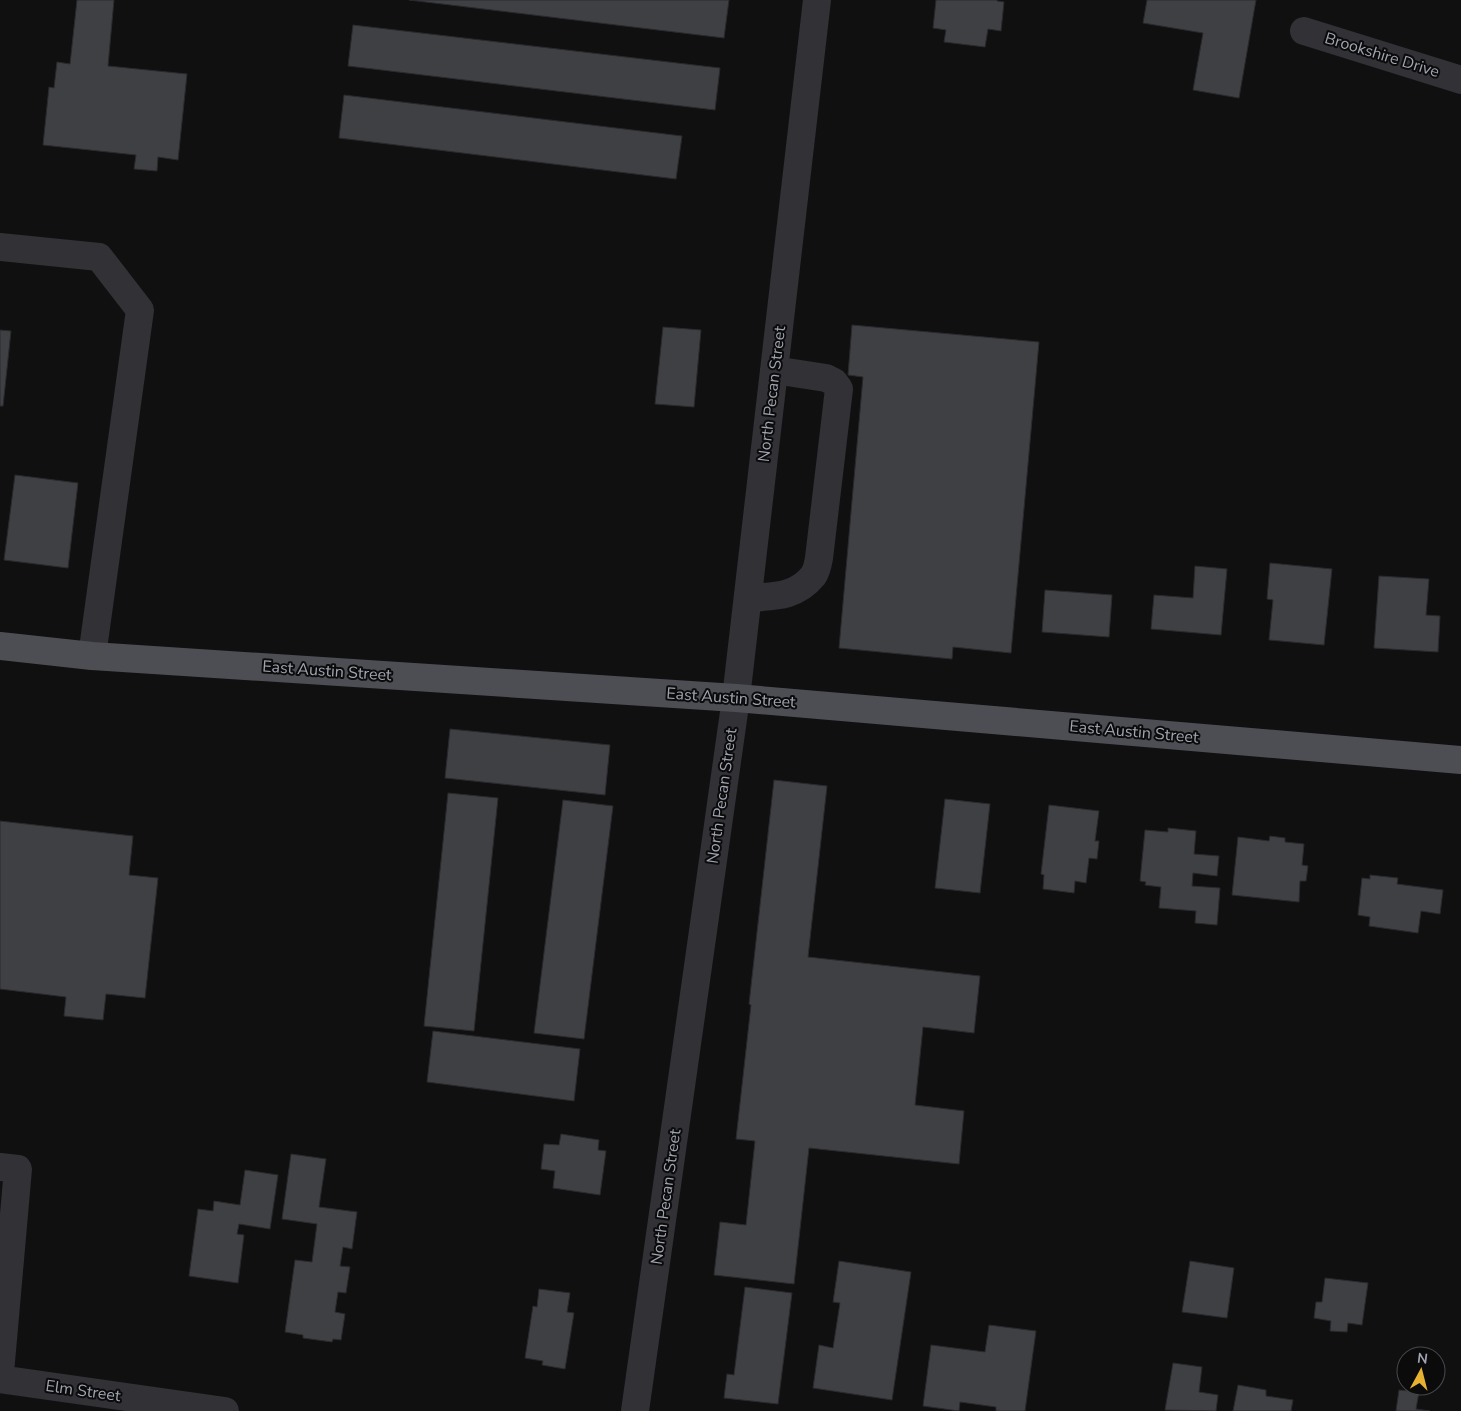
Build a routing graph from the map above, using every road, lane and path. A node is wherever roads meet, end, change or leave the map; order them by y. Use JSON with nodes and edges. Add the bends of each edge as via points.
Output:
{"nodes":[{"id":1,"x":817,"y":0,"type":"edge"},
{"id":2,"x":1304,"y":31,"type":"dead end"},
{"id":3,"x":1461,"y":80,"type":"edge"},
{"id":4,"x":0,"y":248,"type":"edge"},
{"id":5,"x":774,"y":370,"type":"junction"},
{"id":6,"x":748,"y":598,"type":"junction"},
{"id":7,"x":0,"y":646,"type":"edge"},
{"id":8,"x":92,"y":656,"type":"junction"},
{"id":9,"x":736,"y":698,"type":"junction"},
{"id":10,"x":1461,"y":760,"type":"edge"},
{"id":11,"x":0,"y":1167,"type":"edge"},
{"id":12,"x":0,"y":1373,"type":"edge"},
{"id":13,"x":0,"y":1379,"type":"edge"},
{"id":14,"x":226,"y":1411,"type":"edge"},
{"id":15,"x":635,"y":1411,"type":"edge"}],
"edges":[{"from":1,"to":5,"type":"street","name":"North Pecan Street"},
{"from":2,"to":3,"type":"street","name":"Brookshire Drive"},
{"from":4,"to":8,"type":"street","via":[[99,257],[140,310]]},
{"from":5,"to":6,"type":"street","name":"North Pecan Street"},
{"from":5,"to":6,"type":"street","via":[[826,378],[839,389],[819,558],[814,576],[783,596]]},
{"from":6,"to":9,"type":"street","name":"North Pecan Street"},
{"from":7,"to":8,"type":"main road","name":"East Austin Street"},
{"from":8,"to":9,"type":"main road","name":"East Austin Street"},
{"from":9,"to":10,"type":"main road","name":"East Austin Street"},
{"from":9,"to":15,"type":"street","name":"North Pecan Street"},
{"from":11,"to":12,"type":"street","via":[[18,1168]]},
{"from":13,"to":14,"type":"street","name":"Elm Street"}]}
